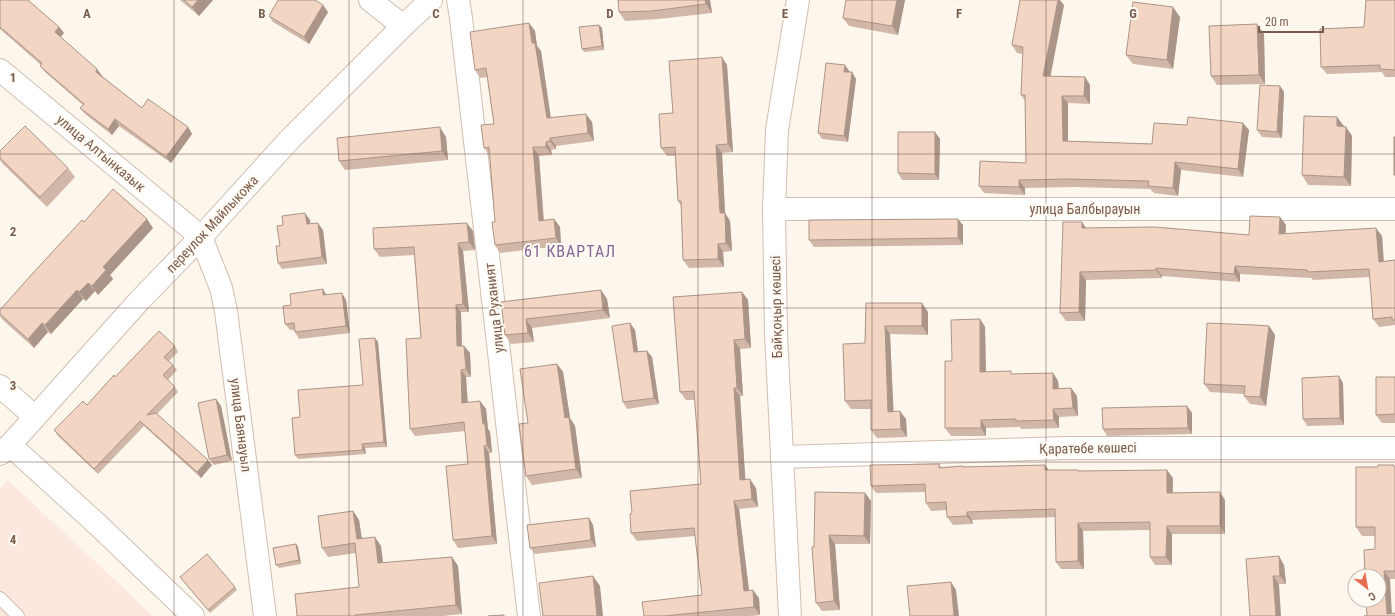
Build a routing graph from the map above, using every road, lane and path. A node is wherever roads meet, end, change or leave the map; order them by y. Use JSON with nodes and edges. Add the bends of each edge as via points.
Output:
{"nodes":[{"id":1,"x":370,"y":0,"type":"edge"},
{"id":2,"x":431,"y":0,"type":"edge"},
{"id":3,"x":458,"y":0,"type":"edge"},
{"id":4,"x":798,"y":0,"type":"edge"},
{"id":5,"x":403,"y":26,"type":"junction"},
{"id":6,"x":0,"y":70,"type":"edge"},
{"id":7,"x":774,"y":209,"type":"junction"},
{"id":8,"x":1395,"y":209,"type":"edge"},
{"id":9,"x":201,"y":237,"type":"junction"},
{"id":10,"x":0,"y":386,"type":"edge"},
{"id":11,"x":35,"y":417,"type":"junction"},
{"id":12,"x":1395,"y":448,"type":"edge"},
{"id":13,"x":5,"y":450,"type":"edge"},
{"id":14,"x":782,"y":457,"type":"junction"},
{"id":15,"x":0,"y":598,"type":"edge"},
{"id":16,"x":18,"y":616,"type":"edge"},
{"id":17,"x":193,"y":616,"type":"edge"},
{"id":18,"x":265,"y":616,"type":"edge"},
{"id":19,"x":529,"y":616,"type":"edge"},
{"id":20,"x":790,"y":616,"type":"edge"}],
"edges":[{"from":1,"to":5,"type":"street"},
{"from":2,"to":5,"type":"street","name":"переулок Майлыкожа"},
{"from":3,"to":19,"type":"street","name":"улица Руханият"},
{"from":4,"to":7,"type":"street","name":"Байқоңыр көшесі","via":[[777,130]]},
{"from":5,"to":9,"type":"street","name":"переулок Майлыкожа","via":[[291,138]]},
{"from":6,"to":9,"type":"street","name":"улица Алтынказык"},
{"from":7,"to":8,"type":"street","name":"улица Балбырауын"},
{"from":7,"to":14,"type":"street","name":"Байқоңыр көшесі","via":[[776,334]]},
{"from":9,"to":11,"type":"street","name":"переулок Майлыкожа"},
{"from":9,"to":18,"type":"street","name":"улица Баянауыл","via":[[226,311]]},
{"from":10,"to":11,"type":"street"},
{"from":11,"to":13,"type":"street","name":"переулок Майлыкожа"},
{"from":12,"to":14,"type":"street","name":"Қаратөбе көшесі","via":[[1066,448]]},
{"from":13,"to":17,"type":"street","via":[[98,525]]},
{"from":14,"to":20,"type":"street","name":"Байқоңыр көшесі"},
{"from":15,"to":16,"type":"lane"}]}
